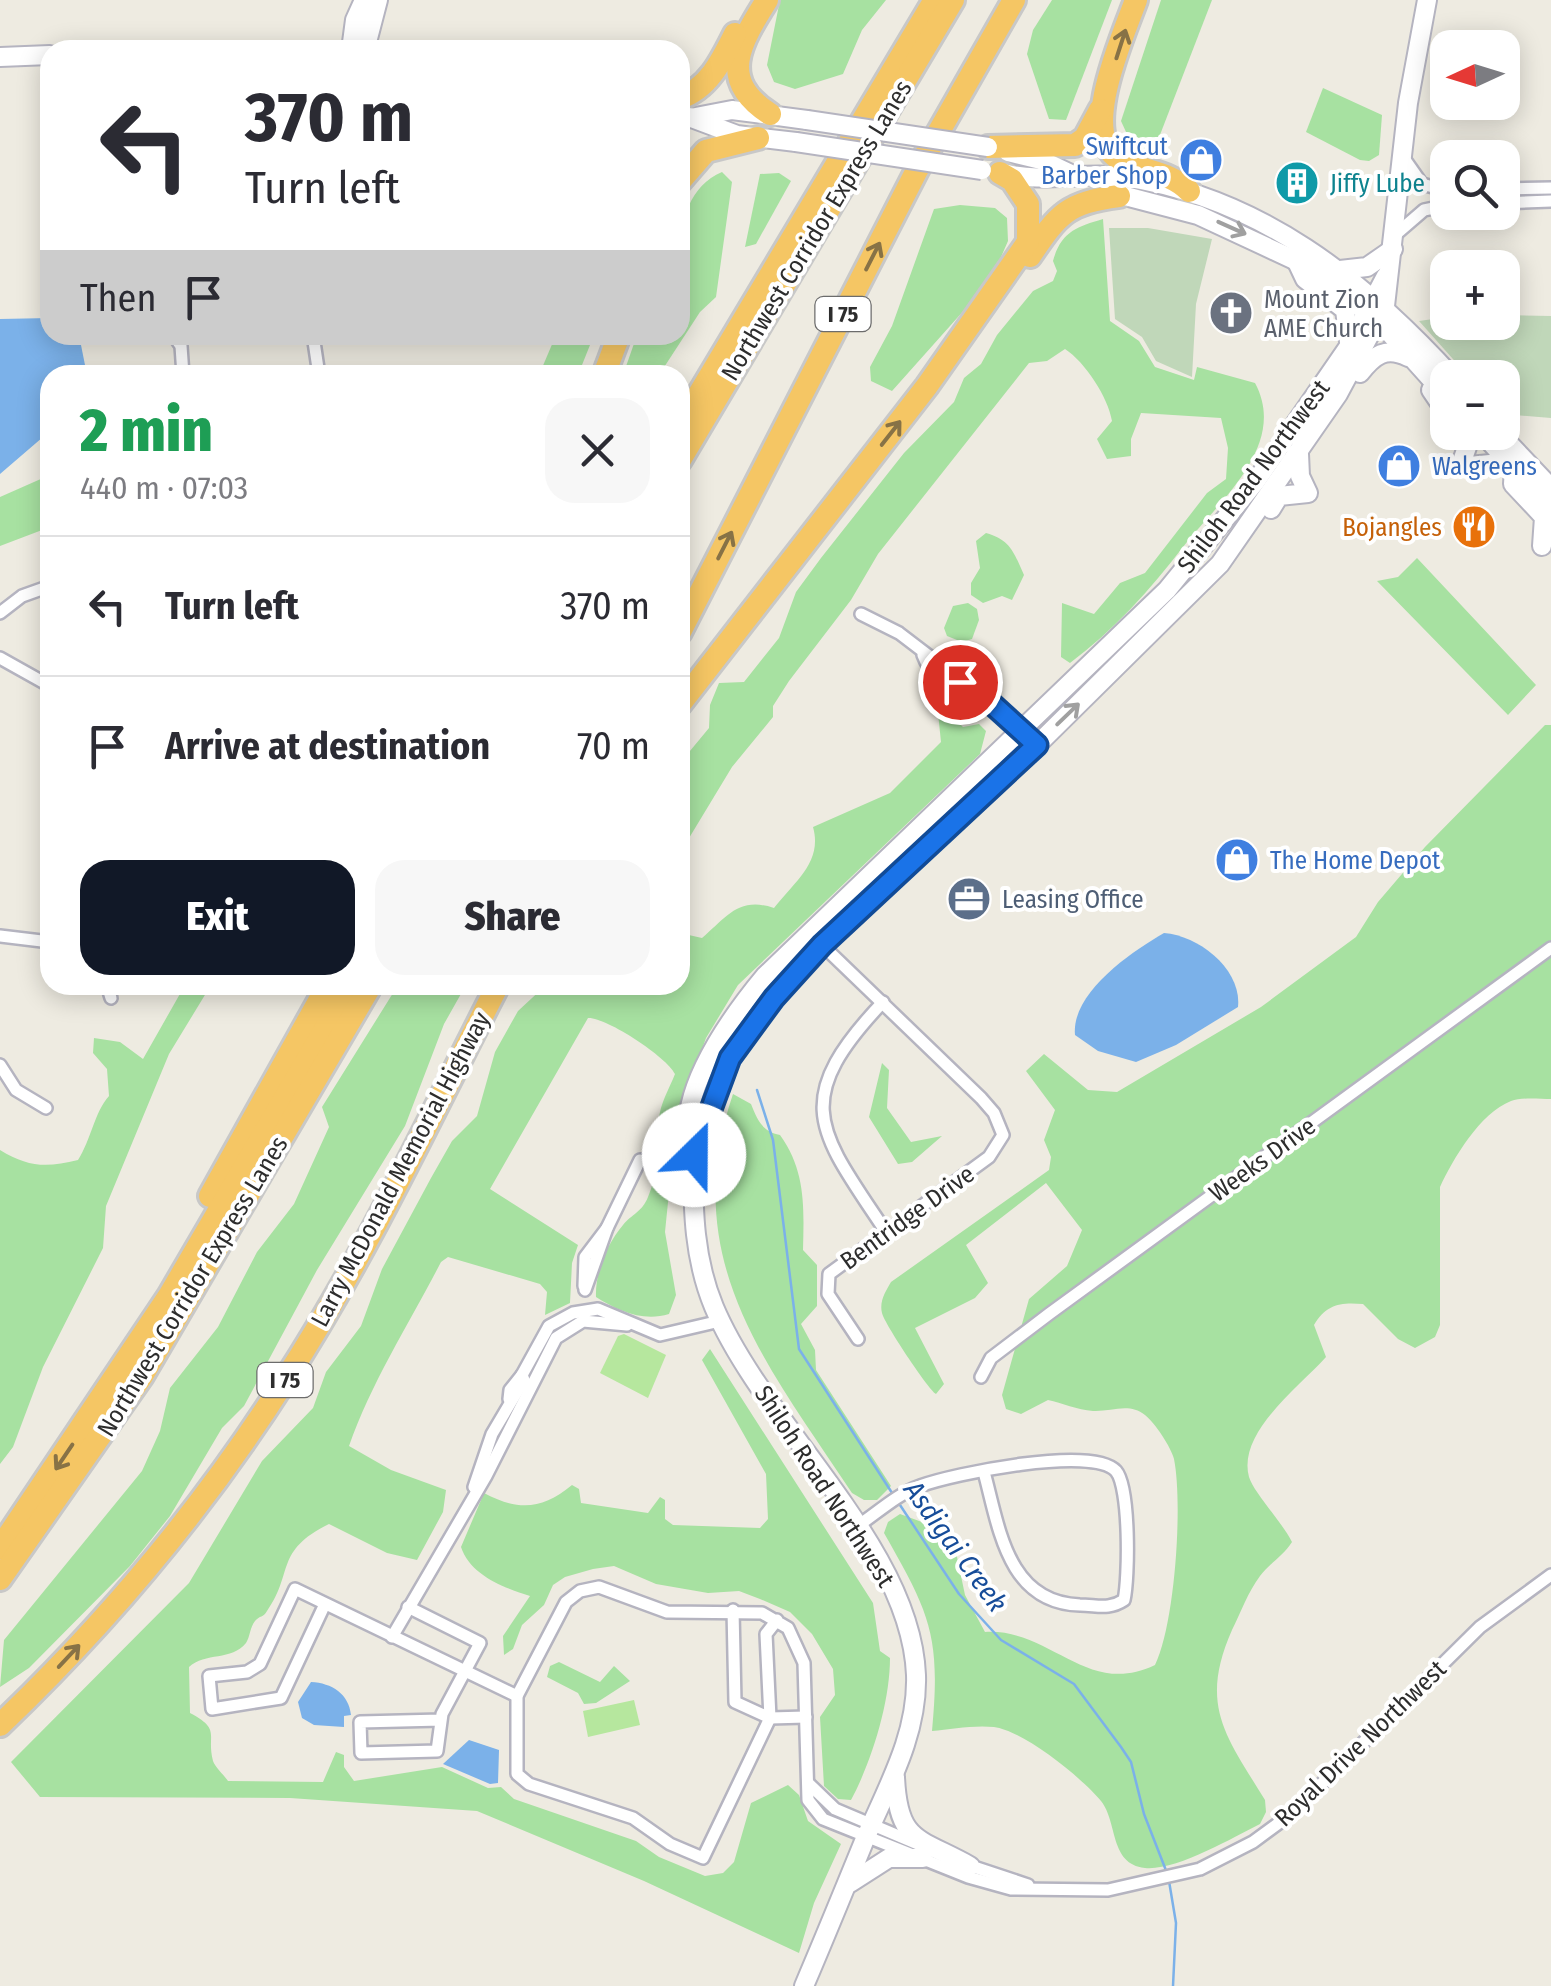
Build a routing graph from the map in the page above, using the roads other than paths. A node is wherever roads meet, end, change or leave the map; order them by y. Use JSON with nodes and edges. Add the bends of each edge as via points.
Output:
{"nodes":[{"id":1,"x":364,"y":0,"type":"edge"},
{"id":2,"x":378,"y":0,"type":"edge"},
{"id":3,"x":754,"y":0,"type":"edge"},
{"id":4,"x":767,"y":0,"type":"edge"},
{"id":5,"x":935,"y":0,"type":"edge"},
{"id":6,"x":953,"y":0,"type":"edge"},
{"id":7,"x":1014,"y":0,"type":"edge"},
{"id":8,"x":1136,"y":0,"type":"edge"},
{"id":9,"x":1427,"y":0,"type":"edge"},
{"id":10,"x":356,"y":40,"type":"edge"},
{"id":11,"x":358,"y":40,"type":"edge"},
{"id":12,"x":40,"y":55,"type":"edge"},
{"id":13,"x":0,"y":57,"type":"edge"},
{"id":14,"x":690,"y":101,"type":"edge"},
{"id":15,"x":1104,"y":102,"type":"junction"},
{"id":16,"x":690,"y":111,"type":"edge"},
{"id":17,"x":690,"y":114,"type":"edge"},
{"id":18,"x":770,"y":114,"type":"junction"},
{"id":19,"x":758,"y":138,"type":"junction"},
{"id":20,"x":1403,"y":156,"type":"junction"},
{"id":21,"x":990,"y":163,"type":"junction"},
{"id":22,"x":690,"y":167,"type":"edge"},
{"id":23,"x":1076,"y":176,"type":"junction"},
{"id":24,"x":1430,"y":186,"type":"edge"},
{"id":25,"x":1551,"y":188,"type":"edge"},
{"id":26,"x":1520,"y":189,"type":"edge"},
{"id":27,"x":1189,"y":191,"type":"junction"},
{"id":28,"x":1119,"y":196,"type":"junction"},
{"id":29,"x":1551,"y":201,"type":"edge"},
{"id":30,"x":1520,"y":202,"type":"edge"},
{"id":31,"x":1430,"y":209,"type":"edge"},
{"id":32,"x":1394,"y":242,"type":"junction"},
{"id":33,"x":1296,"y":260,"type":"junction"},
{"id":34,"x":1340,"y":270,"type":"junction"},
{"id":35,"x":1376,"y":309,"type":"junction"},
{"id":36,"x":1349,"y":346,"type":"junction"},
{"id":37,"x":1411,"y":358,"type":"junction"},
{"id":38,"x":1433,"y":360,"type":"edge"},
{"id":39,"x":1427,"y":375,"type":"junction"},
{"id":40,"x":1430,"y":378,"type":"edge"},
{"id":41,"x":927,"y":386,"type":"junction"},
{"id":42,"x":1430,"y":390,"type":"edge"},
{"id":43,"x":1338,"y":394,"type":"junction"},
{"id":44,"x":690,"y":409,"type":"edge"},
{"id":45,"x":690,"y":443,"type":"edge"},
{"id":46,"x":1465,"y":450,"type":"edge"},
{"id":47,"x":1502,"y":450,"type":"edge"},
{"id":48,"x":1508,"y":450,"type":"edge"},
{"id":49,"x":1299,"y":454,"type":"junction"},
{"id":50,"x":1513,"y":460,"type":"junction"},
{"id":51,"x":1551,"y":478,"type":"edge"},
{"id":52,"x":1551,"y":488,"type":"edge"},
{"id":53,"x":1551,"y":508,"type":"edge"},
{"id":54,"x":1551,"y":544,"type":"edge"},
{"id":55,"x":1229,"y":552,"type":"junction"},
{"id":56,"x":40,"y":590,"type":"edge"},
{"id":57,"x":0,"y":613,"type":"edge"},
{"id":58,"x":690,"y":613,"type":"edge"},
{"id":59,"x":861,"y":614,"type":"dead end"},
{"id":60,"x":0,"y":658,"type":"edge"},
{"id":61,"x":40,"y":680,"type":"edge"},
{"id":62,"x":690,"y":691,"type":"edge"},
{"id":63,"x":1022,"y":728,"type":"junction"},
{"id":64,"x":1037,"y":745,"type":"junction"},
{"id":65,"x":0,"y":936,"type":"edge"},
{"id":66,"x":816,"y":939,"type":"junction"},
{"id":67,"x":40,"y":941,"type":"edge"},
{"id":68,"x":1551,"y":948,"type":"edge"},
{"id":69,"x":322,"y":995,"type":"edge"},
{"id":70,"x":345,"y":995,"type":"edge"},
{"id":71,"x":366,"y":995,"type":"edge"},
{"id":72,"x":493,"y":995,"type":"edge"},
{"id":73,"x":882,"y":1002,"type":"junction"},
{"id":74,"x":0,"y":1065,"type":"edge"},
{"id":75,"x":46,"y":1108,"type":"dead end"},
{"id":76,"x":640,"y":1160,"type":"dead end"},
{"id":77,"x":606,"y":1228,"type":"dead end"},
{"id":78,"x":886,"y":1232,"type":"junction"},
{"id":79,"x":158,"y":1313,"type":"junction"},
{"id":80,"x":720,"y":1321,"type":"junction"},
{"id":81,"x":627,"y":1325,"type":"junction"},
{"id":82,"x":858,"y":1338,"type":"dead end"},
{"id":83,"x":981,"y":1377,"type":"dead end"},
{"id":84,"x":984,"y":1472,"type":"junction"},
{"id":85,"x":474,"y":1491,"type":"junction"},
{"id":86,"x":856,"y":1528,"type":"junction"},
{"id":87,"x":0,"y":1548,"type":"edge"},
{"id":88,"x":1551,"y":1575,"type":"edge"},
{"id":89,"x":0,"y":1579,"type":"edge"},
{"id":90,"x":325,"y":1604,"type":"junction"},
{"id":91,"x":408,"y":1607,"type":"junction"},
{"id":92,"x":733,"y":1610,"type":"junction"},
{"id":93,"x":777,"y":1620,"type":"junction"},
{"id":94,"x":392,"y":1637,"type":"junction"},
{"id":95,"x":465,"y":1673,"type":"junction"},
{"id":96,"x":517,"y":1696,"type":"junction"},
{"id":97,"x":806,"y":1717,"type":"junction"},
{"id":98,"x":770,"y":1718,"type":"junction"},
{"id":99,"x":441,"y":1720,"type":"junction"},
{"id":100,"x":0,"y":1725,"type":"edge"},
{"id":101,"x":895,"y":1772,"type":"junction"},
{"id":102,"x":869,"y":1831,"type":"junction"},
{"id":103,"x":923,"y":1858,"type":"junction"},
{"id":104,"x":970,"y":1866,"type":"junction"},
{"id":105,"x":846,"y":1887,"type":"junction"},
{"id":106,"x":1032,"y":1887,"type":"junction"},
{"id":107,"x":804,"y":1986,"type":"edge"}],
"edges":[{"from":1,"to":10,"type":"street"},
{"from":2,"to":11,"type":"street"},
{"from":3,"to":14,"type":"highway","via":[[715,71]]},
{"from":4,"to":18,"type":"highway","via":[[737,66],[747,96]]},
{"from":5,"to":44,"type":"highway"},
{"from":6,"to":45,"type":"highway","name":"Northwest Corridor Express Lanes"},
{"from":58,"to":7,"type":"highway","number":"I 75","one_way":true,"via":[[917,170]]},
{"from":15,"to":8,"type":"highway","one_way":true},
{"from":9,"to":20,"type":"street","name":"Shiloh Road Northwest"},
{"from":12,"to":13,"type":"street"},
{"from":15,"to":21,"type":"highway","via":[[1075,144]]},
{"from":15,"to":27,"type":"highway","via":[[1101,137],[1111,152]]},
{"from":16,"to":18,"type":"street"},
{"from":17,"to":19,"type":"street"},
{"from":18,"to":21,"type":"street","bridge":true},
{"from":19,"to":21,"type":"street","bridge":true},
{"from":19,"to":22,"type":"highway","via":[[712,148]]},
{"from":20,"to":24,"type":"street"},
{"from":20,"to":32,"type":"street","name":"Shiloh Road Northwest"},
{"from":21,"to":23,"type":"street","via":[[1041,180]]},
{"from":21,"to":23,"type":"street","via":[[1041,160]]},
{"from":21,"to":41,"type":"highway","via":[[1028,204],[1028,242]]},
{"from":23,"to":27,"type":"street","via":[[1115,176]]},
{"from":23,"to":28,"type":"street"},
{"from":25,"to":26,"type":"street"},
{"from":27,"to":34,"type":"street","via":[[1268,224]]},
{"from":28,"to":33,"type":"street","one_way":true,"via":[[1198,215]]},
{"from":28,"to":41,"type":"highway","via":[[1075,203],[1058,216],[936,385]]},
{"from":29,"to":30,"type":"street"},
{"from":31,"to":32,"type":"street"},
{"from":32,"to":34,"type":"street","via":[[1367,267]]},
{"from":32,"to":35,"type":"street","name":"Shiloh Road Northwest"},
{"from":33,"to":35,"type":"street"},
{"from":33,"to":36,"type":"street","via":[[1304,279],[1345,310]]},
{"from":34,"to":35,"type":"street"},
{"from":35,"to":36,"type":"street","name":"Shiloh Road Northwest"},
{"from":35,"to":37,"type":"street"},
{"from":35,"to":38,"type":"street"},
{"from":35,"to":43,"type":"street","name":"Shiloh Road Northwest"},
{"from":36,"to":63,"type":"street","name":"Shiloh Road Northwest","via":[[1220,530]]},
{"from":37,"to":39,"type":"street"},
{"from":37,"to":43,"type":"street","via":[[1391,351],[1375,356]]},
{"from":39,"to":40,"type":"street"},
{"from":39,"to":42,"type":"street"},
{"from":62,"to":41,"type":"highway","one_way":true},
{"from":43,"to":49,"type":"street","name":"Shiloh Road Northwest"},
{"from":46,"to":50,"type":"street","via":[[1460,467]]},
{"from":47,"to":50,"type":"street"},
{"from":48,"to":50,"type":"street"},
{"from":49,"to":55,"type":"street","name":"Shiloh Road Northwest"},
{"from":49,"to":55,"type":"street","via":[[1308,493],[1279,496],[1242,548]]},
{"from":50,"to":51,"type":"street"},
{"from":50,"to":52,"type":"street"},
{"from":50,"to":53,"type":"street"},
{"from":50,"to":54,"type":"street","via":[[1514,484],[1544,516],[1542,546]]},
{"from":64,"to":55,"type":"street","name":"Shiloh Road Northwest","one_way":true},
{"from":56,"to":57,"type":"street"},
{"from":59,"to":63,"type":"street","via":[[956,670],[960,682]]},
{"from":60,"to":61,"type":"street"},
{"from":63,"to":64,"type":"street"},
{"from":63,"to":66,"type":"street","name":"Shiloh Road Northwest"},
{"from":64,"to":66,"type":"street","name":"Shiloh Road Northwest"},
{"from":65,"to":67,"type":"street"},
{"from":66,"to":73,"type":"street","name":"Bentridge Drive"},
{"from":66,"to":80,"type":"street","name":"Shiloh Road Northwest","via":[[764,976],[724,1029],[688,1122],[696,1240]]},
{"from":68,"to":83,"type":"street","name":"Weeks Drive","via":[[1049,1314],[991,1358]]},
{"from":69,"to":79,"type":"highway","via":[[206,1204]]},
{"from":70,"to":79,"type":"highway"},
{"from":71,"to":89,"type":"highway","name":"Northwest Corridor Express Lanes","via":[[142,1376]]},
{"from":100,"to":72,"type":"highway","name":"Larry McDonald Memorial Highway","number":"I 75","one_way":true,"via":[[144,1575],[235,1456],[334,1299]]},
{"from":73,"to":78,"type":"street","via":[[832,1067],[824,1107],[833,1155]]},
{"from":73,"to":78,"type":"street","name":"Bentridge Drive","via":[[994,1113],[1003,1134],[990,1157]]},
{"from":74,"to":75,"type":"street","via":[[16,1090]]},
{"from":76,"to":77,"type":"street"},
{"from":78,"to":82,"type":"street","name":"Bentridge Drive","via":[[826,1280],[828,1294]]},
{"from":79,"to":87,"type":"highway","one_way":true},
{"from":80,"to":81,"type":"street","via":[[660,1336]]},
{"from":80,"to":86,"type":"street","name":"Shiloh Road Northwest"},
{"from":81,"to":85,"type":"street","via":[[583,1321],[556,1338]]},
{"from":81,"to":85,"type":"street","via":[[598,1309],[561,1318],[540,1337],[476,1471]]},
{"from":84,"to":84,"type":"street","via":[[1046,1461],[1111,1467],[1124,1490],[1124,1600],[1108,1607],[1071,1605],[1021,1580],[1010,1564]]},
{"from":84,"to":86,"type":"street","via":[[920,1486]]},
{"from":85,"to":91,"type":"street"},
{"from":86,"to":101,"type":"street","name":"Shiloh Road Northwest","via":[[899,1598],[914,1654],[912,1720]]},
{"from":88,"to":106,"type":"street","name":"Royal Drive Northwest","via":[[1480,1627],[1370,1740],[1252,1842],[1200,1869],[1147,1884],[1072,1891]]},
{"from":90,"to":90,"type":"street","via":[[280,1698],[212,1708],[209,1676],[248,1672],[260,1664],[295,1589]]},
{"from":90,"to":94,"type":"street"},
{"from":91,"to":94,"type":"street"},
{"from":91,"to":95,"type":"street","via":[[480,1643]]},
{"from":92,"to":93,"type":"street"},
{"from":92,"to":96,"type":"street","via":[[667,1612],[610,1589],[580,1591],[560,1609]]},
{"from":92,"to":98,"type":"street","via":[[735,1702]]},
{"from":93,"to":97,"type":"street","via":[[800,1650]]},
{"from":93,"to":98,"type":"street","via":[[766,1634]]},
{"from":94,"to":95,"type":"street"},
{"from":95,"to":96,"type":"street"},
{"from":95,"to":99,"type":"street"},
{"from":96,"to":98,"type":"street","via":[[514,1768],[522,1780],[633,1818],[703,1858]]},
{"from":97,"to":98,"type":"street"},
{"from":97,"to":102,"type":"street","via":[[808,1800],[815,1813]]},
{"from":99,"to":99,"type":"street","via":[[437,1751],[361,1753],[360,1722]]},
{"from":101,"to":102,"type":"street","name":"Shiloh Road Northwest"},
{"from":101,"to":104,"type":"street","via":[[897,1812],[906,1830]]},
{"from":102,"to":103,"type":"street","name":"Royal Drive Northwest"},
{"from":102,"to":104,"type":"street","name":"Royal Drive Northwest"},
{"from":102,"to":105,"type":"street","name":"Shiloh Road Northwest"},
{"from":103,"to":105,"type":"street","via":[[888,1858]]},
{"from":103,"to":106,"type":"street","name":"Royal Drive Northwest","via":[[1011,1889]]},
{"from":104,"to":106,"type":"street","name":"Royal Drive Northwest"},
{"from":105,"to":107,"type":"street","name":"Shiloh Road Northwest"}]}
